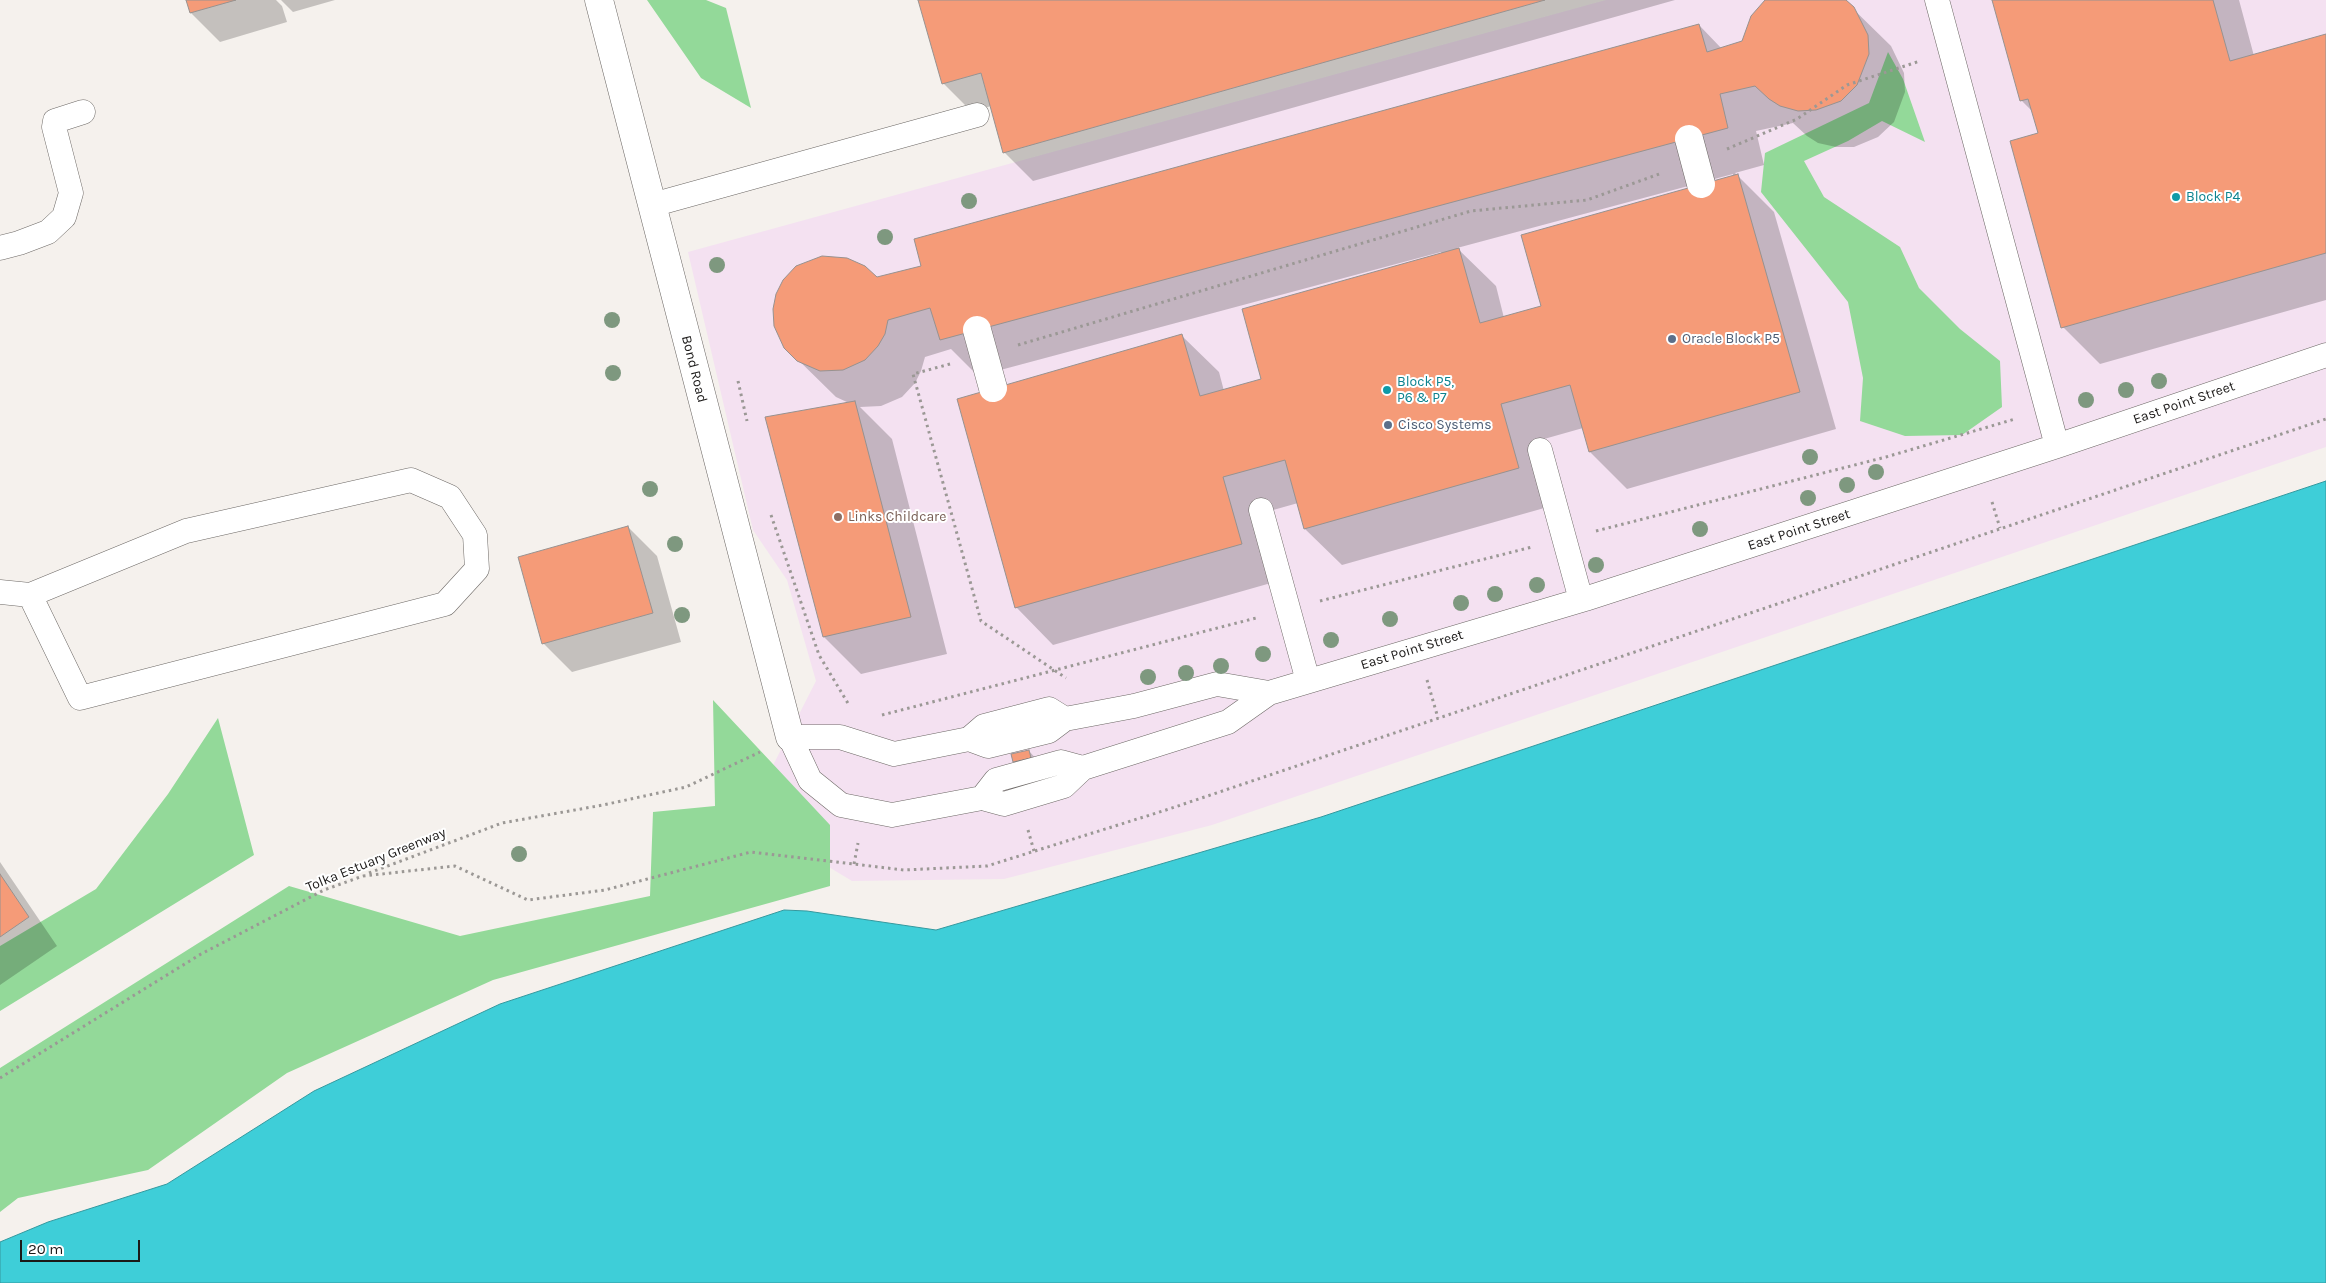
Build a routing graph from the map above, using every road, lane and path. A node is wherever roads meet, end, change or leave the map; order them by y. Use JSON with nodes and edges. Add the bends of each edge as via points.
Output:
{"nodes":[{"id":1,"x":599,"y":0,"type":"edge"},
{"id":2,"x":1937,"y":0,"type":"edge"},
{"id":3,"x":1952,"y":56,"type":"junction"},
{"id":4,"x":83,"y":112,"type":"dead end"},
{"id":5,"x":977,"y":115,"type":"dead end"},
{"id":6,"x":1689,"y":139,"type":"dead end"},
{"id":7,"x":1722,"y":151,"type":"dead end"},
{"id":8,"x":1668,"y":170,"type":"dead end"},
{"id":9,"x":1700,"y":184,"type":"dead end"},
{"id":10,"x":652,"y":205,"type":"junction"},
{"id":11,"x":0,"y":248,"type":"edge"},
{"id":12,"x":977,"y":330,"type":"dead end"},
{"id":13,"x":1009,"y":348,"type":"dead end"},
{"id":14,"x":2326,"y":355,"type":"edge"},
{"id":15,"x":952,"y":364,"type":"dead end"},
{"id":16,"x":993,"y":388,"type":"dead end"},
{"id":17,"x":2326,"y":419,"type":"edge"},
{"id":18,"x":2057,"y":446,"type":"junction"},
{"id":19,"x":1540,"y":450,"type":"dead end"},
{"id":20,"x":1261,"y":510,"type":"dead end"},
{"id":21,"x":0,"y":592,"type":"edge"},
{"id":22,"x":30,"y":595,"type":"junction"},
{"id":23,"x":1581,"y":600,"type":"junction"},
{"id":24,"x":1417,"y":649,"type":"junction"},
{"id":25,"x":1308,"y":681,"type":"junction"},
{"id":26,"x":1269,"y":693,"type":"junction"},
{"id":27,"x":1109,"y":711,"type":"junction"},
{"id":28,"x":1438,"y":718,"type":"junction"},
{"id":29,"x":790,"y":737,"type":"junction"},
{"id":30,"x":364,"y":876,"type":"junction"},
{"id":31,"x":0,"y":1078,"type":"edge"}],
"edges":[{"from":1,"to":10,"type":"street","name":"Bond Road"},
{"from":2,"to":3,"type":"lane"},
{"from":3,"to":7,"type":"path","via":[[1913,62],[1847,85],[1797,119]]},
{"from":3,"to":18,"type":"lane"},
{"from":4,"to":11,"type":"lane","via":[[55,121],[71,193],[64,217],[48,232]]},
{"from":5,"to":10,"type":"lane"},
{"from":6,"to":9,"type":"street","bridge":true},
{"from":8,"to":13,"type":"path","via":[[1587,200],[1471,211]]},
{"from":10,"to":29,"type":"street","name":"Bond Road"},
{"from":12,"to":16,"type":"street","bridge":true},
{"from":14,"to":18,"type":"lane","name":"East Point Street"},
{"from":15,"to":27,"type":"path","via":[[913,374],[982,621]]},
{"from":17,"to":28,"type":"path"},
{"from":18,"to":23,"type":"lane","name":"East Point Street"},
{"from":19,"to":23,"type":"lane"},
{"from":20,"to":25,"type":"lane"},
{"from":21,"to":22,"type":"lane"},
{"from":22,"to":22,"type":"lane","via":[[186,531],[412,480],[450,497],[475,535],[477,569],[444,604],[80,698]]},
{"from":23,"to":24,"type":"lane","name":"East Point Street"},
{"from":24,"to":25,"type":"lane","name":"East Point Street"},
{"from":24,"to":28,"type":"path"},
{"from":25,"to":26,"type":"lane","name":"East Point Street"},
{"from":26,"to":27,"type":"lane","via":[[1217,684]]},
{"from":26,"to":29,"type":"lane","via":[[1228,722],[1083,768],[1064,786],[1004,804],[982,798],[892,815],[841,806],[810,780]]},
{"from":27,"to":29,"type":"lane","via":[[1065,719],[1050,710],[984,726],[968,739],[894,754],[840,737]]},
{"from":28,"to":30,"type":"path","via":[[1166,810],[987,866],[904,870],[751,852],[606,890],[528,900],[455,866]]},
{"from":29,"to":30,"type":"path","name":"Tolka Estuary Greenway","via":[[686,787],[502,824]]},
{"from":30,"to":31,"type":"path","name":"Tolka Estuary Greenway","via":[[324,890],[201,954]]}]}
